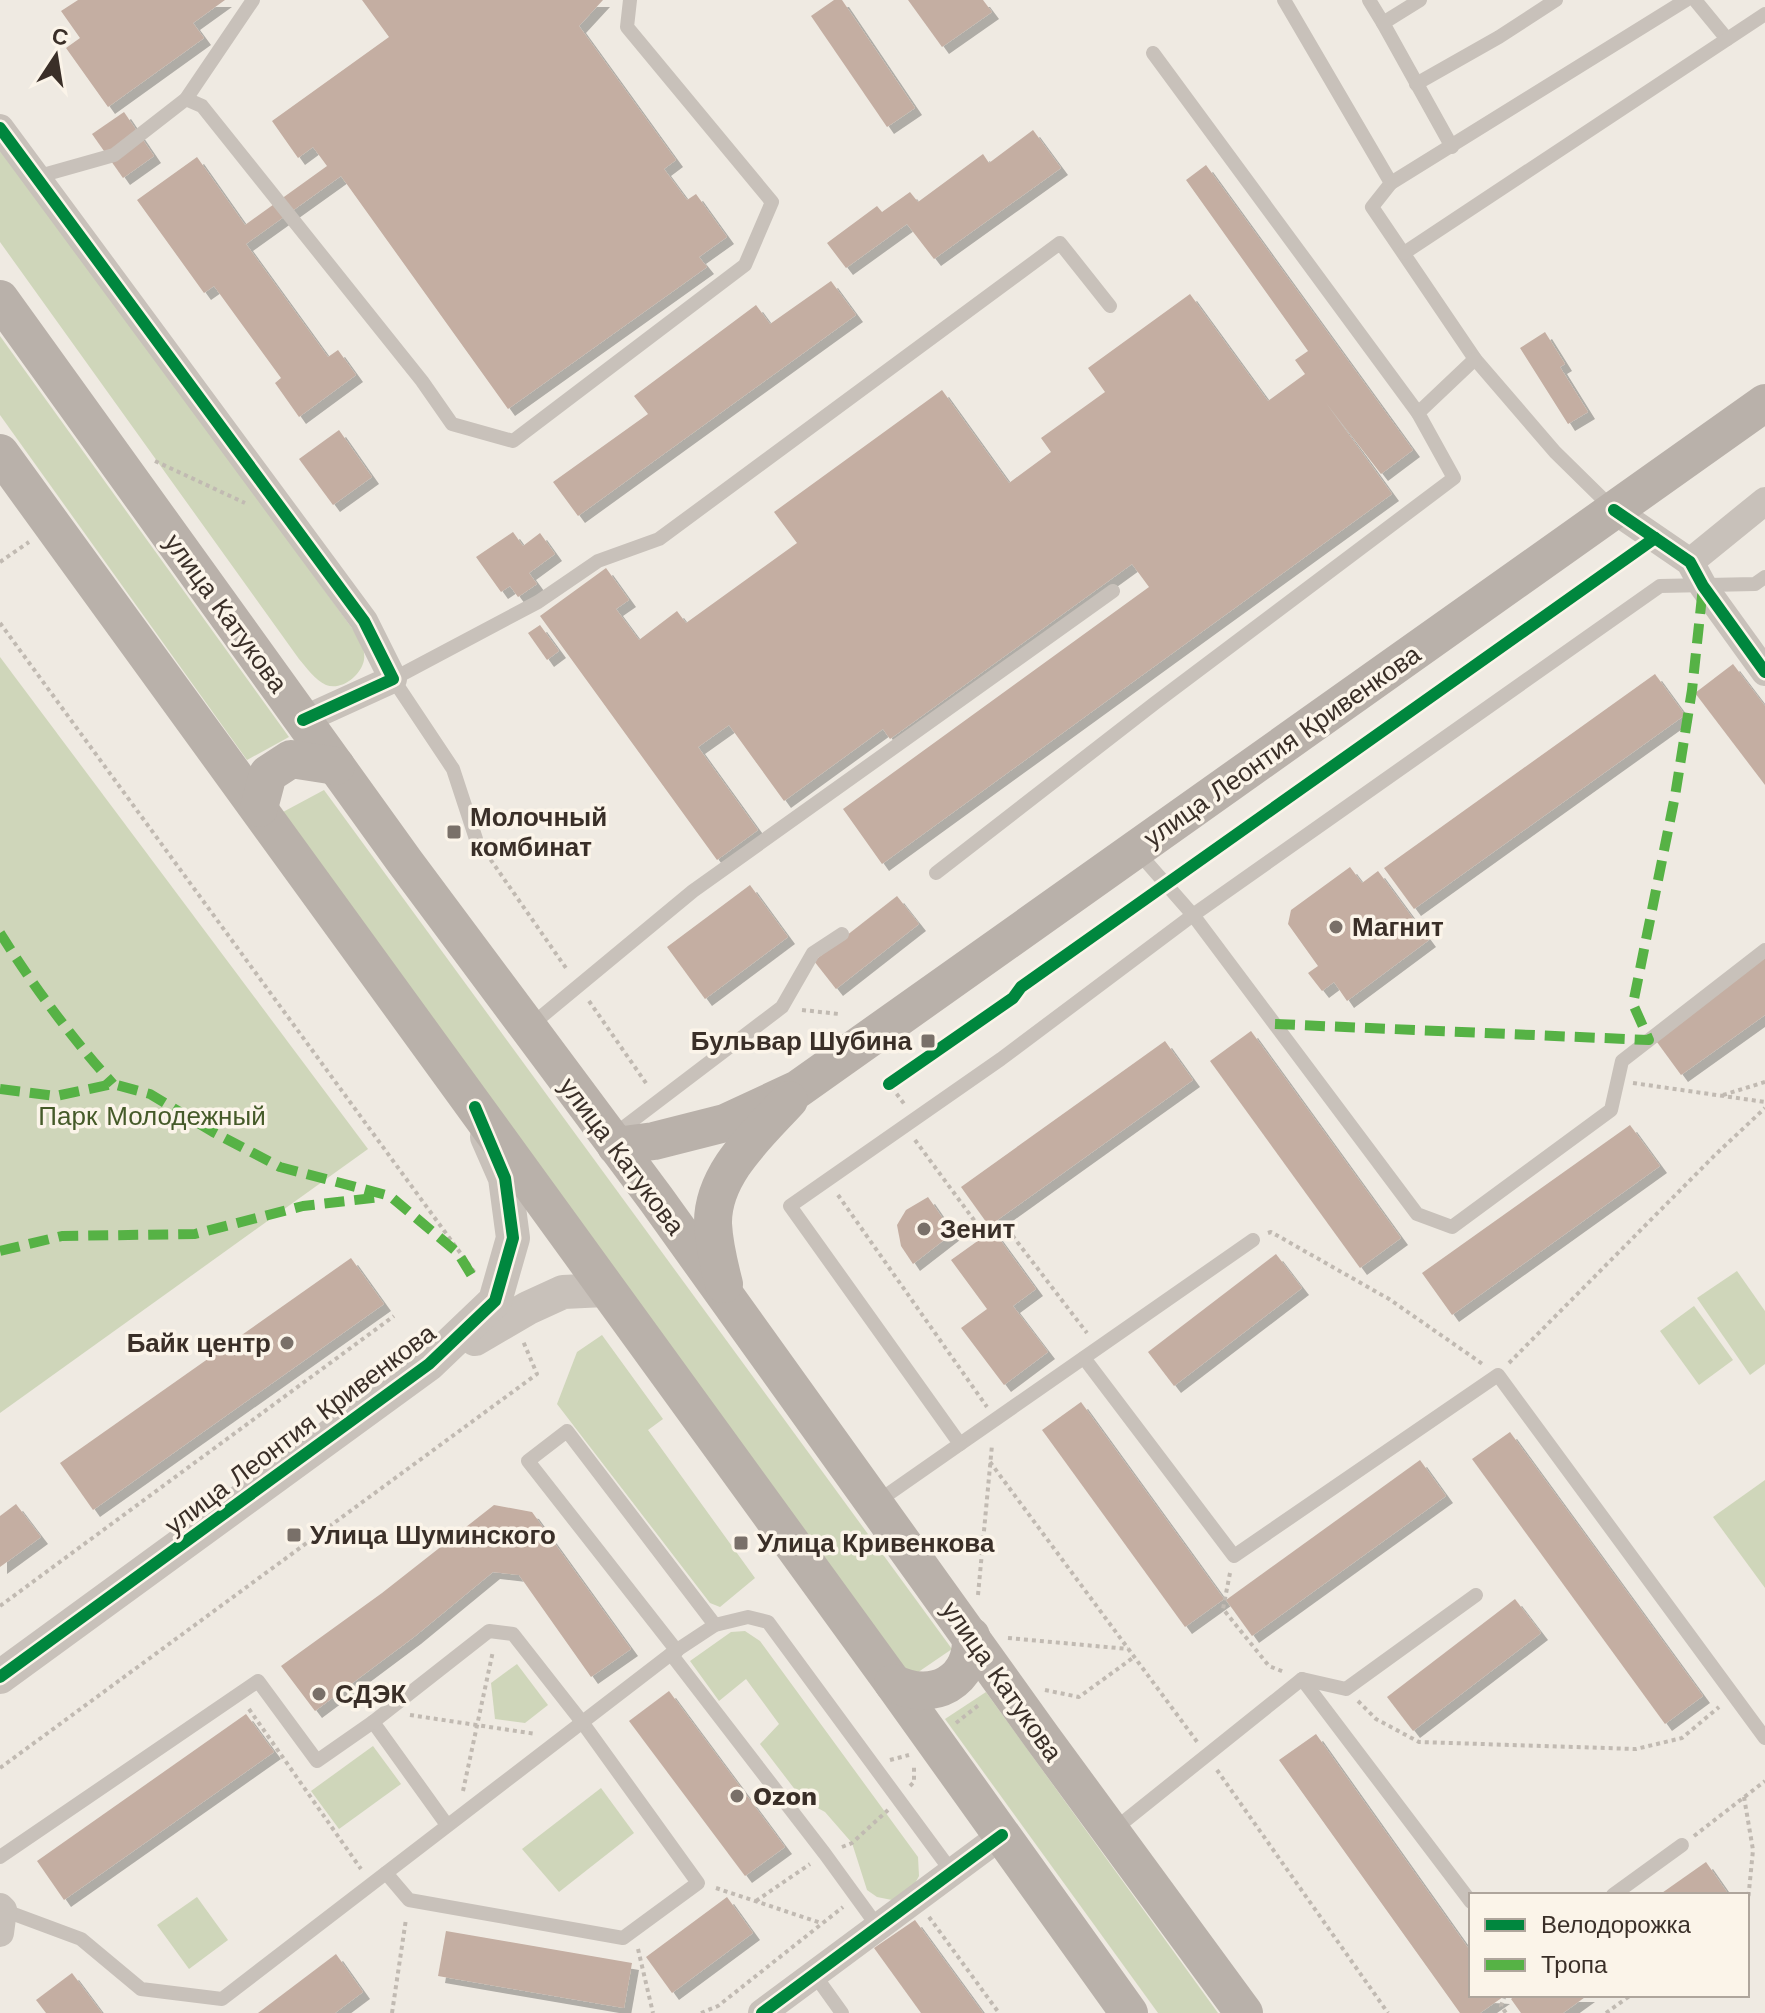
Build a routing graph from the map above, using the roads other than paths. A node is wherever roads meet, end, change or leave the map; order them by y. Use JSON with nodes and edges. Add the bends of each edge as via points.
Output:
{"nodes":[{"id":1,"x":253,"y":0,"type":"edge"},
{"id":2,"x":630,"y":0,"type":"edge"},
{"id":3,"x":1284,"y":0,"type":"edge"},
{"id":4,"x":1369,"y":0,"type":"edge"},
{"id":5,"x":1420,"y":0,"type":"edge"},
{"id":6,"x":1556,"y":0,"type":"edge"},
{"id":7,"x":1686,"y":0,"type":"edge"},
{"id":8,"x":1695,"y":0,"type":"edge"},
{"id":9,"x":1765,"y":14,"type":"edge"},
{"id":10,"x":1383,"y":23,"type":"junction"},
{"id":11,"x":1727,"y":39,"type":"junction"},
{"id":12,"x":1153,"y":53,"type":"dead end"},
{"id":13,"x":1416,"y":84,"type":"junction"},
{"id":14,"x":186,"y":99,"type":"junction"},
{"id":15,"x":0,"y":128,"type":"edge"},
{"id":16,"x":1452,"y":147,"type":"junction"},
{"id":17,"x":36,"y":177,"type":"junction"},
{"id":18,"x":1391,"y":183,"type":"junction"},
{"id":19,"x":1404,"y":253,"type":"junction"},
{"id":20,"x":0,"y":299,"type":"edge"},
{"id":21,"x":1110,"y":306,"type":"dead end"},
{"id":22,"x":1475,"y":359,"type":"junction"},
{"id":23,"x":1765,"y":403,"type":"edge"},
{"id":24,"x":1418,"y":413,"type":"junction"},
{"id":25,"x":0,"y":453,"type":"edge"},
{"id":26,"x":1765,"y":501,"type":"edge"},
{"id":27,"x":1614,"y":510,"type":"junction"},
{"id":28,"x":1697,"y":574,"type":"junction"},
{"id":29,"x":1765,"y":577,"type":"edge"},
{"id":30,"x":1113,"y":591,"type":"dead end"},
{"id":31,"x":1765,"y":672,"type":"edge"},
{"id":32,"x":393,"y":679,"type":"junction"},
{"id":33,"x":303,"y":720,"type":"junction"},
{"id":34,"x":336,"y":766,"type":"junction"},
{"id":35,"x":259,"y":808,"type":"junction"},
{"id":36,"x":476,"y":839,"type":"dead end"},
{"id":37,"x":1135,"y":850,"type":"junction"},
{"id":38,"x":936,"y":873,"type":"dead end"},
{"id":39,"x":1193,"y":915,"type":"junction"},
{"id":40,"x":842,"y":934,"type":"dead end"},
{"id":41,"x":1765,"y":950,"type":"edge"},
{"id":42,"x":528,"y":1028,"type":"junction"},
{"id":43,"x":798,"y":1089,"type":"junction"},
{"id":44,"x":475,"y":1107,"type":"junction"},
{"id":45,"x":613,"y":1142,"type":"junction"},
{"id":46,"x":1253,"y":1240,"type":"road end"},
{"id":47,"x":605,"y":1290,"type":"junction"},
{"id":48,"x":727,"y":1299,"type":"junction"},
{"id":49,"x":504,"y":1309,"type":"junction"},
{"id":50,"x":1084,"y":1358,"type":"junction"},
{"id":51,"x":960,"y":1444,"type":"junction"},
{"id":52,"x":874,"y":1504,"type":"junction"},
{"id":53,"x":1476,"y":1595,"type":"dead end"},
{"id":54,"x":984,"y":1622,"type":"junction"},
{"id":55,"x":715,"y":1625,"type":"junction"},
{"id":56,"x":674,"y":1652,"type":"junction"},
{"id":57,"x":0,"y":1677,"type":"edge"},
{"id":58,"x":1302,"y":1679,"type":"junction"},
{"id":59,"x":893,"y":1683,"type":"junction"},
{"id":60,"x":373,"y":1722,"type":"junction"},
{"id":61,"x":582,"y":1722,"type":"junction"},
{"id":62,"x":1765,"y":1738,"type":"edge"},
{"id":63,"x":452,"y":1821,"type":"junction"},
{"id":64,"x":1111,"y":1833,"type":"junction"},
{"id":65,"x":1002,"y":1835,"type":"junction"},
{"id":66,"x":1682,"y":1845,"type":"road end"},
{"id":67,"x":0,"y":1857,"type":"edge"},
{"id":68,"x":952,"y":1872,"type":"junction"},
{"id":69,"x":386,"y":1873,"type":"junction"},
{"id":70,"x":1616,"y":1893,"type":"edge"},
{"id":71,"x":1469,"y":1899,"type":"edge"},
{"id":72,"x":1,"y":1916,"type":"edge"},
{"id":73,"x":878,"y":1927,"type":"junction"},
{"id":74,"x":814,"y":1974,"type":"junction"},
{"id":75,"x":762,"y":2013,"type":"edge"},
{"id":76,"x":842,"y":2013,"type":"edge"},
{"id":77,"x":1129,"y":2013,"type":"edge"},
{"id":78,"x":1244,"y":2013,"type":"edge"}],
"edges":[{"from":1,"to":14,"type":"lane"},
{"from":2,"to":14,"type":"lane","via":[[627,27],[772,202],[745,265],[513,441],[452,424],[202,106]]},
{"from":3,"to":18,"type":"lane"},
{"from":4,"to":10,"type":"lane"},
{"from":5,"to":10,"type":"lane"},
{"from":6,"to":13,"type":"lane"},
{"from":7,"to":16,"type":"lane"},
{"from":8,"to":11,"type":"lane"},
{"from":9,"to":11,"type":"lane"},
{"from":10,"to":13,"type":"lane"},
{"from":11,"to":19,"type":"lane"},
{"from":12,"to":24,"type":"lane"},
{"from":13,"to":16,"type":"lane"},
{"from":14,"to":17,"type":"lane","via":[[114,155]]},
{"from":15,"to":17,"type":"street"},
{"from":16,"to":18,"type":"lane"},
{"from":17,"to":32,"type":"street","via":[[364,621]]},
{"from":18,"to":19,"type":"lane","via":[[1372,207]]},
{"from":19,"to":22,"type":"lane"},
{"from":20,"to":33,"type":"main road","name":"улица Катукова"},
{"from":21,"to":32,"type":"lane","via":[[1060,243],[659,539],[598,561],[538,602]]},
{"from":22,"to":24,"type":"lane"},
{"from":22,"to":27,"type":"lane","via":[[1555,452]]},
{"from":23,"to":27,"type":"main road","name":"улица Леонтия Кривенкова"},
{"from":24,"to":38,"type":"lane","via":[[1454,478]]},
{"from":25,"to":35,"type":"main road"},
{"from":26,"to":28,"type":"street"},
{"from":27,"to":28,"type":"street"},
{"from":27,"to":37,"type":"main road","name":"улица Леонтия Кривенкова"},
{"from":28,"to":29,"type":"lane","via":[[1755,584]]},
{"from":28,"to":31,"type":"street"},
{"from":28,"to":39,"type":"lane","via":[[1660,586]]},
{"from":30,"to":42,"type":"lane","via":[[693,891]]},
{"from":32,"to":33,"type":"street"},
{"from":32,"to":36,"type":"lane","via":[[453,769]]},
{"from":33,"to":34,"type":"main road","name":"улица Катукова"},
{"from":34,"to":35,"type":"main road","via":[[291,759],[268,774]]},
{"from":34,"to":42,"type":"main road","name":"улица Катукова"},
{"from":35,"to":44,"type":"main road"},
{"from":37,"to":39,"type":"lane"},
{"from":37,"to":43,"type":"main road","name":"улица Леонтия Кривенкова"},
{"from":39,"to":41,"type":"lane","via":[[1417,1214],[1452,1227],[1611,1110],[1622,1061]]},
{"from":39,"to":51,"type":"lane","via":[[1001,1059],[790,1206]]},
{"from":40,"to":45,"type":"lane","via":[[813,953],[782,1007]]},
{"from":42,"to":45,"type":"main road","name":"улица Катукова"},
{"from":43,"to":45,"type":"main road","via":[[725,1123],[654,1141]]},
{"from":43,"to":48,"type":"main road","via":[[743,1151],[720,1187],[713,1221]]},
{"from":44,"to":47,"type":"main road"},
{"from":44,"to":49,"type":"street","via":[[505,1178],[513,1238]]},
{"from":45,"to":48,"type":"main road","name":"улица Катукова"},
{"from":46,"to":50,"type":"lane"},
{"from":47,"to":49,"type":"street","via":[[563,1292]]},
{"from":47,"to":59,"type":"main road"},
{"from":48,"to":52,"type":"main road","name":"улица Катукова"},
{"from":49,"to":57,"type":"street","name":"улица Леонтия Кривенкова"},
{"from":50,"to":51,"type":"lane"},
{"from":50,"to":62,"type":"lane","via":[[1234,1556],[1498,1375]]},
{"from":51,"to":52,"type":"lane"},
{"from":52,"to":54,"type":"main road","name":"улица Катукова"},
{"from":53,"to":58,"type":"lane","via":[[1346,1689]]},
{"from":54,"to":59,"type":"main road","via":[[958,1678],[922,1691]]},
{"from":54,"to":64,"type":"main road","name":"улица Катукова"},
{"from":55,"to":56,"type":"lane"},
{"from":55,"to":56,"type":"lane","via":[[567,1431],[528,1461]]},
{"from":55,"to":68,"type":"lane","via":[[748,1617],[768,1622]]},
{"from":56,"to":61,"type":"lane"},
{"from":56,"to":73,"type":"lane"},
{"from":58,"to":64,"type":"lane"},
{"from":58,"to":71,"type":"lane"},
{"from":59,"to":65,"type":"main road"},
{"from":60,"to":61,"type":"lane","via":[[489,1631],[513,1634]]},
{"from":60,"to":63,"type":"lane"},
{"from":60,"to":67,"type":"lane","via":[[317,1761],[258,1681]]},
{"from":61,"to":63,"type":"lane"},
{"from":61,"to":69,"type":"lane","via":[[698,1883],[623,1938],[409,1900]]},
{"from":63,"to":69,"type":"lane"},
{"from":64,"to":78,"type":"main road","name":"улица Катукова"},
{"from":65,"to":68,"type":"street"},
{"from":65,"to":77,"type":"main road"},
{"from":66,"to":70,"type":"lane"},
{"from":68,"to":73,"type":"street"},
{"from":69,"to":72,"type":"lane","via":[[222,1999],[141,1989],[81,1939]]},
{"from":73,"to":74,"type":"street"},
{"from":74,"to":75,"type":"street"},
{"from":74,"to":76,"type":"lane"}]}
